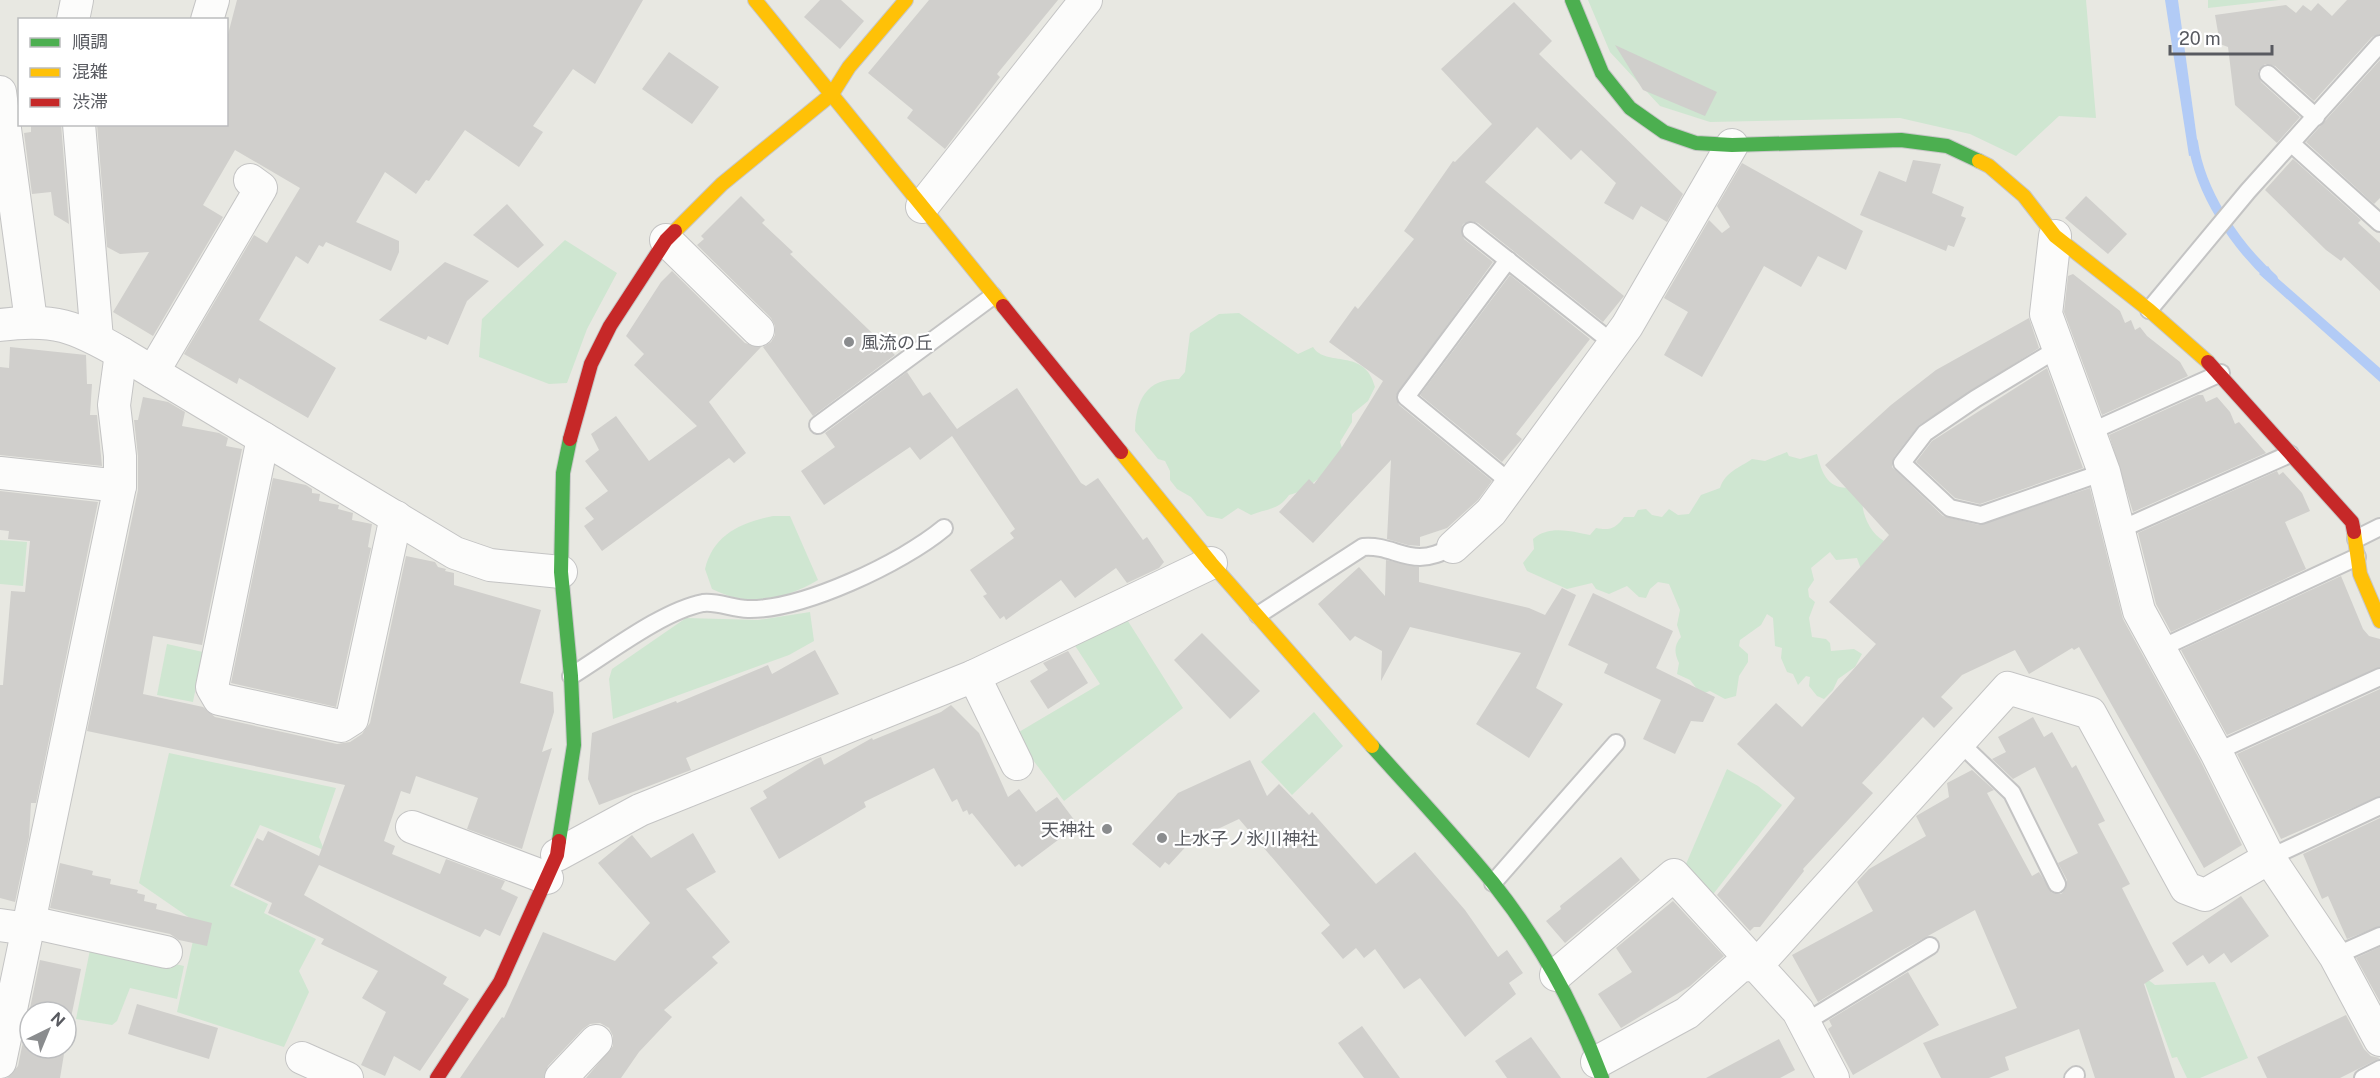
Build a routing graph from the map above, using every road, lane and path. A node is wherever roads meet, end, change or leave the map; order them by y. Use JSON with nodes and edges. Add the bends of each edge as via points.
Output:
{"nodes":[{"id":1,"x":77,"y":0,"type":"edge"},
{"id":2,"x":213,"y":0,"type":"edge"},
{"id":3,"x":754,"y":0,"type":"edge"},
{"id":4,"x":906,"y":0,"type":"edge"},
{"id":5,"x":1086,"y":0,"type":"edge"},
{"id":6,"x":1572,"y":0,"type":"edge"},
{"id":7,"x":73,"y":18,"type":"edge"},
{"id":8,"x":208,"y":18,"type":"edge"},
{"id":9,"x":2380,"y":44,"type":"edge"},
{"id":10,"x":2268,"y":74,"type":"dead end"},
{"id":11,"x":0,"y":92,"type":"edge"},
{"id":12,"x":832,"y":94,"type":"junction"},
{"id":13,"x":2316,"y":117,"type":"junction"},
{"id":14,"x":100,"y":126,"type":"edge"},
{"id":15,"x":80,"y":135,"type":"edge"},
{"id":16,"x":2292,"y":144,"type":"junction"},
{"id":17,"x":1732,"y":145,"type":"junction"},
{"id":18,"x":250,"y":180,"type":"dead end"},
{"id":19,"x":922,"y":207,"type":"junction"},
{"id":20,"x":2378,"y":218,"type":"edge"},
{"id":21,"x":1471,"y":231,"type":"dead end"},
{"id":22,"x":2055,"y":236,"type":"junction"},
{"id":23,"x":666,"y":240,"type":"junction"},
{"id":24,"x":1508,"y":260,"type":"junction"},
{"id":25,"x":993,"y":296,"type":"junction"},
{"id":26,"x":2149,"y":310,"type":"junction"},
{"id":27,"x":31,"y":321,"type":"junction"},
{"id":28,"x":0,"y":325,"type":"edge"},
{"id":29,"x":758,"y":330,"type":"dead end"},
{"id":30,"x":1614,"y":344,"type":"junction"},
{"id":31,"x":109,"y":346,"type":"junction"},
{"id":32,"x":2059,"y":348,"type":"junction"},
{"id":33,"x":153,"y":372,"type":"junction"},
{"id":34,"x":2221,"y":373,"type":"junction"},
{"id":35,"x":818,"y":425,"type":"dead end"},
{"id":36,"x":2090,"y":432,"type":"junction"},
{"id":37,"x":264,"y":438,"type":"junction"},
{"id":38,"x":2290,"y":454,"type":"junction"},
{"id":39,"x":0,"y":472,"type":"edge"},
{"id":40,"x":2104,"y":472,"type":"junction"},
{"id":41,"x":1512,"y":484,"type":"junction"},
{"id":42,"x":120,"y":486,"type":"junction"},
{"id":43,"x":396,"y":517,"type":"junction"},
{"id":44,"x":2380,"y":527,"type":"edge"},
{"id":45,"x":945,"y":528,"type":"dead end"},
{"id":46,"x":2119,"y":530,"type":"junction"},
{"id":47,"x":2356,"y":539,"type":"junction"},
{"id":48,"x":1453,"y":547,"type":"joint"},
{"id":49,"x":2357,"y":557,"type":"junction"},
{"id":50,"x":1211,"y":563,"type":"junction"},
{"id":51,"x":561,"y":572,"type":"junction"},
{"id":52,"x":1258,"y":615,"type":"junction"},
{"id":53,"x":2380,"y":621,"type":"edge"},
{"id":54,"x":2159,"y":649,"type":"junction"},
{"id":55,"x":571,"y":676,"type":"junction"},
{"id":56,"x":974,"y":676,"type":"junction"},
{"id":57,"x":2380,"y":677,"type":"edge"},
{"id":58,"x":1958,"y":741,"type":"junction"},
{"id":59,"x":1616,"y":743,"type":"dead end"},
{"id":60,"x":2216,"y":752,"type":"junction"},
{"id":61,"x":1017,"y":764,"type":"dead end"},
{"id":62,"x":2380,"y":806,"type":"edge"},
{"id":63,"x":412,"y":827,"type":"dead end"},
{"id":64,"x":2269,"y":858,"type":"junction"},
{"id":65,"x":552,"y":867,"type":"junction"},
{"id":66,"x":1493,"y":883,"type":"junction"},
{"id":67,"x":2058,"y":884,"type":"dead end"},
{"id":68,"x":19,"y":925,"type":"edge"},
{"id":69,"x":2380,"y":936,"type":"edge"},
{"id":70,"x":1930,"y":946,"type":"dead end"},
{"id":71,"x":166,"y":952,"type":"dead end"},
{"id":72,"x":2335,"y":956,"type":"junction"},
{"id":73,"x":1758,"y":964,"type":"junction"},
{"id":74,"x":1556,"y":975,"type":"junction"},
{"id":75,"x":1804,"y":1023,"type":"junction"},
{"id":76,"x":2380,"y":1040,"type":"edge"},
{"id":77,"x":596,"y":1041,"type":"dead end"},
{"id":78,"x":302,"y":1058,"type":"dead end"},
{"id":79,"x":0,"y":1062,"type":"edge"},
{"id":80,"x":2380,"y":1069,"type":"edge"},
{"id":81,"x":1599,"y":1070,"type":"edge"},
{"id":82,"x":347,"y":1078,"type":"edge"},
{"id":83,"x":437,"y":1078,"type":"edge"},
{"id":84,"x":561,"y":1078,"type":"edge"},
{"id":85,"x":1833,"y":1078,"type":"edge"},
{"id":86,"x":2363,"y":1078,"type":"edge"}],
"edges":[{"from":1,"to":7,"type":"street"},
{"from":2,"to":8,"type":"street"},
{"from":3,"to":12,"type":"street"},
{"from":4,"to":12,"type":"street","via":[[849,67]]},
{"from":5,"to":19,"type":"street"},
{"from":6,"to":17,"type":"street","via":[[1602,74],[1630,108],[1664,132],[1696,143]]},
{"from":9,"to":13,"type":"lane"},
{"from":10,"to":13,"type":"lane"},
{"from":11,"to":27,"type":"street"},
{"from":12,"to":19,"type":"street"},
{"from":12,"to":23,"type":"street","via":[[722,184]]},
{"from":13,"to":16,"type":"lane"},
{"from":14,"to":15,"type":"street"},
{"from":15,"to":31,"type":"street"},
{"from":16,"to":20,"type":"lane"},
{"from":16,"to":26,"type":"lane"},
{"from":17,"to":22,"type":"street","via":[[1901,140],[1947,146],[1989,166],[2024,196]]},
{"from":17,"to":30,"type":"street"},
{"from":18,"to":33,"type":"street","via":[[261,188]]},
{"from":19,"to":25,"type":"street"},
{"from":21,"to":24,"type":"lane"},
{"from":22,"to":26,"type":"street"},
{"from":22,"to":32,"type":"street","via":[[2046,314]]},
{"from":23,"to":29,"type":"street"},
{"from":23,"to":51,"type":"street","via":[[610,326],[591,364],[578,404],[563,473]]},
{"from":24,"to":30,"type":"lane"},
{"from":24,"to":41,"type":"lane","via":[[1406,397]]},
{"from":25,"to":35,"type":"lane"},
{"from":25,"to":50,"type":"street"},
{"from":26,"to":34,"type":"street"},
{"from":27,"to":28,"type":"street"},
{"from":27,"to":31,"type":"street","via":[[72,327]]},
{"from":30,"to":41,"type":"street"},
{"from":31,"to":33,"type":"street"},
{"from":31,"to":42,"type":"street"},
{"from":32,"to":36,"type":"street"},
{"from":32,"to":40,"type":"lane","via":[[1924,433],[1902,464],[1950,508],[1981,514]]},
{"from":33,"to":37,"type":"street"},
{"from":34,"to":36,"type":"lane"},
{"from":34,"to":38,"type":"street"},
{"from":36,"to":40,"type":"street"},
{"from":37,"to":43,"type":"street"},
{"from":37,"to":43,"type":"street","via":[[212,687],[219,699],[341,726],[352,719]]},
{"from":38,"to":46,"type":"lane"},
{"from":38,"to":47,"type":"street","via":[[2352,522]]},
{"from":39,"to":42,"type":"street"},
{"from":40,"to":46,"type":"street"},
{"from":41,"to":48,"type":"street","via":[[1491,512]]},
{"from":42,"to":68,"type":"street"},
{"from":43,"to":51,"type":"street","via":[[455,553],[490,565]]},
{"from":44,"to":47,"type":"lane"},
{"from":45,"to":55,"type":"lane","via":[[928,542],[818,596],[748,609],[705,603],[677,611]]},
{"from":46,"to":54,"type":"street","via":[[2139,611]]},
{"from":47,"to":49,"type":"street"},
{"from":48,"to":52,"type":"lane","via":[[1419,557],[1378,545],[1363,547]]},
{"from":49,"to":53,"type":"street"},
{"from":49,"to":54,"type":"lane"},
{"from":50,"to":52,"type":"street"},
{"from":50,"to":56,"type":"street"},
{"from":51,"to":55,"type":"street"},
{"from":52,"to":66,"type":"street"},
{"from":54,"to":60,"type":"street"},
{"from":55,"to":65,"type":"street","via":[[574,745]]},
{"from":56,"to":61,"type":"street"},
{"from":56,"to":65,"type":"street","via":[[640,810]]},
{"from":57,"to":60,"type":"lane"},
{"from":58,"to":64,"type":"street","via":[[2008,688],[2090,713],[2186,888],[2205,895]]},
{"from":58,"to":67,"type":"lane","via":[[2012,793]]},
{"from":58,"to":73,"type":"street"},
{"from":59,"to":66,"type":"lane"},
{"from":60,"to":64,"type":"street"},
{"from":62,"to":64,"type":"lane"},
{"from":63,"to":65,"type":"street"},
{"from":64,"to":72,"type":"street"},
{"from":65,"to":83,"type":"street","via":[[486,1007]]},
{"from":66,"to":74,"type":"street"},
{"from":68,"to":71,"type":"street"},
{"from":68,"to":79,"type":"street"},
{"from":69,"to":72,"type":"lane"},
{"from":70,"to":75,"type":"lane"},
{"from":72,"to":76,"type":"street"},
{"from":73,"to":74,"type":"street","via":[[1674,874]]},
{"from":73,"to":75,"type":"street"},
{"from":73,"to":81,"type":"street","via":[[1740,966],[1687,1013]]},
{"from":74,"to":81,"type":"street"},
{"from":75,"to":85,"type":"street"},
{"from":77,"to":84,"type":"street"},
{"from":78,"to":82,"type":"street"},
{"from":80,"to":86,"type":"lane"}]}
